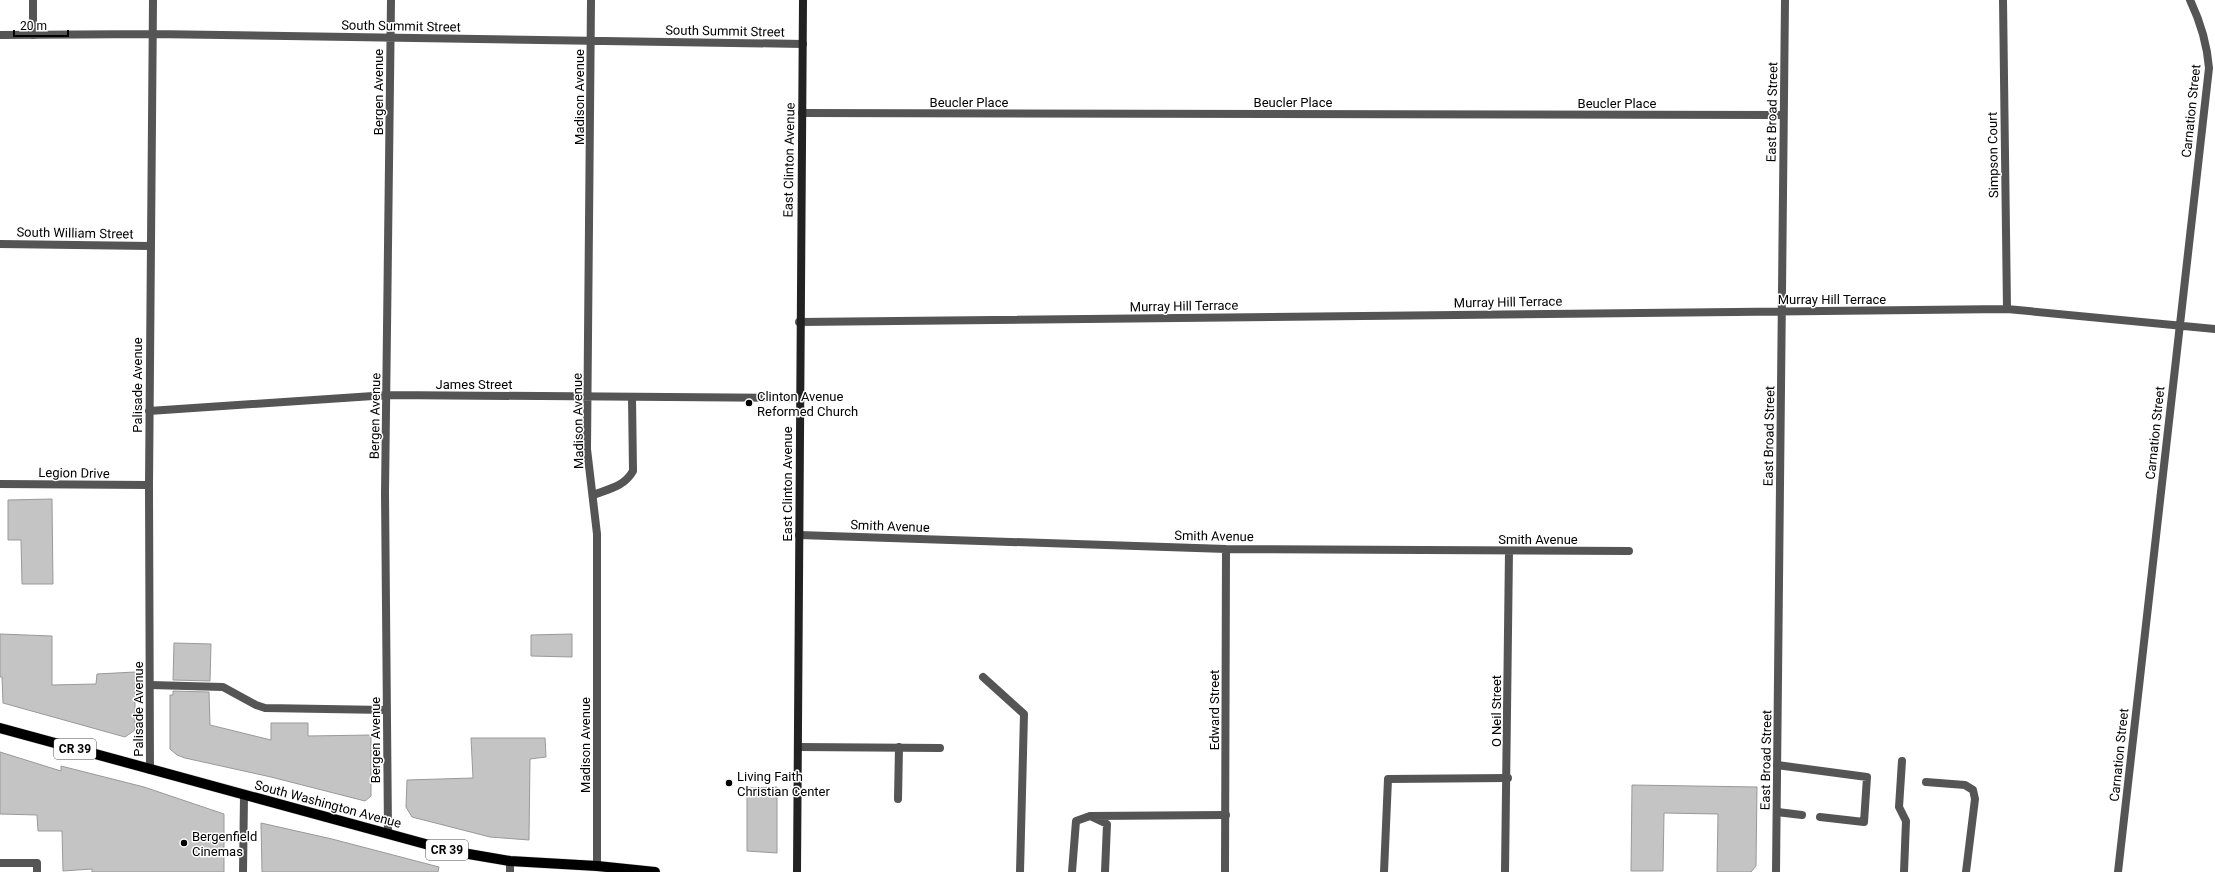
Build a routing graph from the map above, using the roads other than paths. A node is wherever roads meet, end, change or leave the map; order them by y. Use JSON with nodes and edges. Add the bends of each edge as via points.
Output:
{"nodes":[{"id":1,"x":33,"y":0,"type":"edge"},
{"id":2,"x":152,"y":0,"type":"edge"},
{"id":3,"x":391,"y":0,"type":"edge"},
{"id":4,"x":591,"y":0,"type":"edge"},
{"id":5,"x":803,"y":0,"type":"edge"},
{"id":6,"x":1785,"y":0,"type":"edge"},
{"id":7,"x":2003,"y":0,"type":"edge"},
{"id":8,"x":2190,"y":0,"type":"edge"},
{"id":9,"x":153,"y":34,"type":"junction"},
{"id":10,"x":0,"y":35,"type":"edge"},
{"id":11,"x":33,"y":35,"type":"junction"},
{"id":12,"x":390,"y":37,"type":"junction"},
{"id":13,"x":591,"y":40,"type":"junction"},
{"id":14,"x":803,"y":44,"type":"junction"},
{"id":15,"x":802,"y":113,"type":"junction"},
{"id":16,"x":1783,"y":115,"type":"junction"},
{"id":17,"x":0,"y":244,"type":"edge"},
{"id":18,"x":150,"y":246,"type":"junction"},
{"id":19,"x":2007,"y":309,"type":"junction"},
{"id":20,"x":1782,"y":312,"type":"junction"},
{"id":21,"x":800,"y":322,"type":"junction"},
{"id":22,"x":2179,"y":325,"type":"junction"},
{"id":23,"x":2215,"y":329,"type":"edge"},
{"id":24,"x":388,"y":396,"type":"junction"},
{"id":25,"x":589,"y":397,"type":"junction"},
{"id":26,"x":632,"y":397,"type":"junction"},
{"id":27,"x":800,"y":398,"type":"junction"},
{"id":28,"x":149,"y":411,"type":"junction"},
{"id":29,"x":0,"y":484,"type":"edge"},
{"id":30,"x":149,"y":486,"type":"junction"},
{"id":31,"x":593,"y":495,"type":"junction"},
{"id":32,"x":799,"y":535,"type":"junction"},
{"id":33,"x":1226,"y":549,"type":"junction"},
{"id":34,"x":1509,"y":551,"type":"junction"},
{"id":35,"x":1629,"y":551,"type":"dead end"},
{"id":36,"x":983,"y":677,"type":"dead end"},
{"id":37,"x":150,"y":685,"type":"junction"},
{"id":38,"x":386,"y":710,"type":"junction"},
{"id":39,"x":0,"y":728,"type":"edge"},
{"id":40,"x":798,"y":747,"type":"junction"},
{"id":41,"x":899,"y":748,"type":"junction"},
{"id":42,"x":940,"y":748,"type":"dead end"},
{"id":43,"x":1902,"y":761,"type":"dead end"},
{"id":44,"x":1777,"y":765,"type":"junction"},
{"id":45,"x":150,"y":770,"type":"junction"},
{"id":46,"x":1508,"y":778,"type":"junction"},
{"id":47,"x":1926,"y":782,"type":"dead end"},
{"id":48,"x":244,"y":796,"type":"junction"},
{"id":49,"x":898,"y":799,"type":"dead end"},
{"id":50,"x":1777,"y":812,"type":"junction"},
{"id":51,"x":1226,"y":815,"type":"junction"},
{"id":52,"x":1802,"y":815,"type":"dead end"},
{"id":53,"x":1090,"y":816,"type":"junction"},
{"id":54,"x":1820,"y":817,"type":"dead end"},
{"id":55,"x":388,"y":833,"type":"junction"},
{"id":56,"x":510,"y":860,"type":"junction"},
{"id":57,"x":0,"y":863,"type":"edge"},
{"id":58,"x":597,"y":866,"type":"junction"},
{"id":59,"x":37,"y":872,"type":"edge"},
{"id":60,"x":243,"y":872,"type":"edge"},
{"id":61,"x":510,"y":872,"type":"edge"},
{"id":62,"x":655,"y":872,"type":"edge"},
{"id":63,"x":797,"y":872,"type":"edge"},
{"id":64,"x":1020,"y":872,"type":"edge"},
{"id":65,"x":1072,"y":872,"type":"edge"},
{"id":66,"x":1105,"y":872,"type":"edge"},
{"id":67,"x":1225,"y":872,"type":"edge"},
{"id":68,"x":1384,"y":872,"type":"edge"},
{"id":69,"x":1505,"y":872,"type":"edge"},
{"id":70,"x":1776,"y":872,"type":"edge"},
{"id":71,"x":1904,"y":872,"type":"edge"},
{"id":72,"x":1966,"y":872,"type":"edge"},
{"id":73,"x":2118,"y":872,"type":"edge"}],
"edges":[{"from":1,"to":11,"type":"street"},
{"from":2,"to":9,"type":"street","name":"Palisade Avenue"},
{"from":3,"to":12,"type":"street","name":"Bergen Avenue"},
{"from":4,"to":13,"type":"street","name":"Madison Avenue"},
{"from":5,"to":14,"type":"street","name":"East Clinton Avenue"},
{"from":6,"to":16,"type":"street","name":"East Broad Street"},
{"from":7,"to":19,"type":"street","name":"Simpson Court"},
{"from":8,"to":22,"type":"street","name":"Carnation Street","via":[[2207,41],[2209,68]]},
{"from":9,"to":11,"type":"street","name":"South Summit Street"},
{"from":9,"to":12,"type":"street","name":"South Summit Street"},
{"from":9,"to":18,"type":"street","name":"Palisade Avenue"},
{"from":10,"to":11,"type":"street","name":"South Summit Street"},
{"from":12,"to":13,"type":"street","name":"South Summit Street"},
{"from":12,"to":24,"type":"street","name":"Bergen Avenue"},
{"from":13,"to":14,"type":"street","name":"South Summit Street"},
{"from":13,"to":25,"type":"street","name":"Madison Avenue"},
{"from":14,"to":15,"type":"street","name":"East Clinton Avenue"},
{"from":15,"to":16,"type":"street","name":"Beucler Place"},
{"from":15,"to":21,"type":"street","name":"East Clinton Avenue"},
{"from":16,"to":20,"type":"street","name":"East Broad Street"},
{"from":17,"to":18,"type":"street","name":"South William Street"},
{"from":18,"to":28,"type":"street","name":"Palisade Avenue"},
{"from":19,"to":20,"type":"street","name":"Murray Hill Terrace"},
{"from":19,"to":22,"type":"street","name":"Murray Hill Terrace"},
{"from":20,"to":21,"type":"street","name":"Murray Hill Terrace"},
{"from":20,"to":44,"type":"street","name":"East Broad Street"},
{"from":21,"to":27,"type":"street","name":"East Clinton Avenue"},
{"from":22,"to":23,"type":"street","name":"Murray Hill Terrace"},
{"from":22,"to":73,"type":"street","name":"Carnation Street"},
{"from":24,"to":25,"type":"street","name":"James Street"},
{"from":24,"to":28,"type":"street","name":"James Street"},
{"from":24,"to":38,"type":"street","name":"Bergen Avenue","via":[[385,493]]},
{"from":25,"to":26,"type":"street","name":"James Street"},
{"from":25,"to":31,"type":"street","name":"Madison Avenue","via":[[588,449]]},
{"from":26,"to":27,"type":"street","name":"James Street"},
{"from":26,"to":31,"type":"street","via":[[633,471],[620,486]]},
{"from":27,"to":32,"type":"street","name":"East Clinton Avenue"},
{"from":28,"to":30,"type":"street","name":"Palisade Avenue"},
{"from":29,"to":30,"type":"street","name":"Legion Drive"},
{"from":30,"to":37,"type":"street","name":"Palisade Avenue"},
{"from":31,"to":58,"type":"street","name":"Madison Avenue","via":[[597,534]]},
{"from":32,"to":33,"type":"street","name":"Smith Avenue"},
{"from":32,"to":40,"type":"street","name":"East Clinton Avenue"},
{"from":33,"to":34,"type":"street","name":"Smith Avenue"},
{"from":33,"to":51,"type":"street","name":"Edward Street"},
{"from":34,"to":35,"type":"street","name":"Smith Avenue"},
{"from":34,"to":46,"type":"street","name":"O Neil Street"},
{"from":36,"to":64,"type":"street","via":[[1024,714]]},
{"from":37,"to":38,"type":"street","via":[[223,687],[265,708]]},
{"from":37,"to":45,"type":"street","name":"Palisade Avenue"},
{"from":38,"to":55,"type":"street","name":"Bergen Avenue"},
{"from":39,"to":45,"type":"main road","name":"South Washington Avenue","number":"CR 39"},
{"from":40,"to":41,"type":"street"},
{"from":40,"to":63,"type":"street","name":"East Clinton Avenue"},
{"from":41,"to":42,"type":"street"},
{"from":41,"to":49,"type":"street"},
{"from":43,"to":71,"type":"street","via":[[1899,806],[1906,821]]},
{"from":44,"to":50,"type":"street","name":"East Broad Street"},
{"from":44,"to":54,"type":"street","via":[[1867,776],[1864,822]]},
{"from":45,"to":48,"type":"main road","name":"South Washington Avenue","number":"CR 39"},
{"from":46,"to":68,"type":"street","via":[[1388,779]]},
{"from":46,"to":69,"type":"street","name":"O Neil Street"},
{"from":47,"to":72,"type":"street","via":[[1964,785],[1973,790],[1975,799]]},
{"from":48,"to":55,"type":"main road","name":"South Washington Avenue","number":"CR 39"},
{"from":48,"to":60,"type":"street"},
{"from":50,"to":52,"type":"street"},
{"from":50,"to":70,"type":"street","name":"East Broad Street"},
{"from":51,"to":53,"type":"street"},
{"from":51,"to":67,"type":"street","name":"Edward Street"},
{"from":53,"to":65,"type":"street","via":[[1076,821]]},
{"from":53,"to":66,"type":"street","via":[[1107,824]]},
{"from":55,"to":56,"type":"main road","name":"South Washington Avenue","number":"CR 39","via":[[451,851]]},
{"from":56,"to":58,"type":"main road","name":"South Washington Avenue","number":"CR 39"},
{"from":56,"to":61,"type":"street"},
{"from":57,"to":59,"type":"street","via":[[37,863]]},
{"from":58,"to":62,"type":"main road","name":"South Washington Avenue","number":"CR 39"}]}
